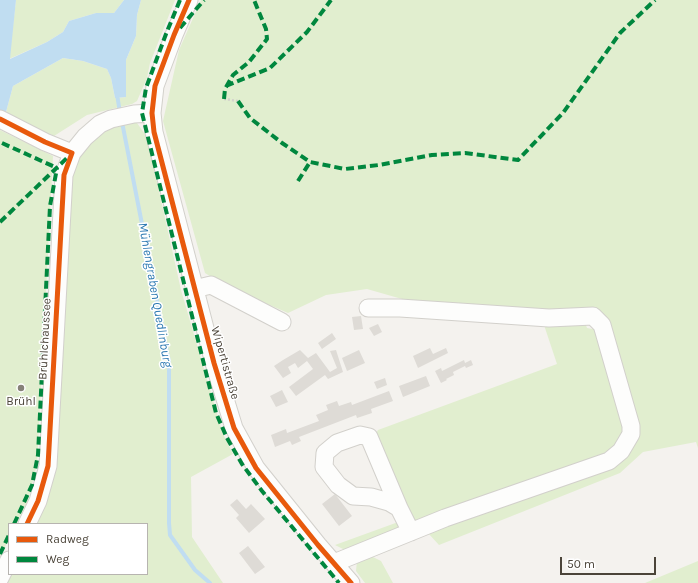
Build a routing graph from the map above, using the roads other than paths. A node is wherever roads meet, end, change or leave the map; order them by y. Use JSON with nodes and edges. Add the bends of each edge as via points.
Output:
{"nodes":[{"id":1,"x":190,"y":0,"type":"edge"},
{"id":2,"x":152,"y":113,"type":"junction"},
{"id":3,"x":4,"y":121,"type":"edge"},
{"id":4,"x":72,"y":153,"type":"junction"},
{"id":5,"x":194,"y":289,"type":"junction"},
{"id":6,"x":368,"y":308,"type":"dead end"},
{"id":7,"x":282,"y":322,"type":"dead end"},
{"id":8,"x":399,"y":508,"type":"junction"},
{"id":9,"x":27,"y":523,"type":"edge"},
{"id":10,"x":411,"y":532,"type":"junction"},
{"id":11,"x":8,"y":562,"type":"edge"},
{"id":12,"x":334,"y":563,"type":"junction"},
{"id":13,"x":0,"y":578,"type":"edge"},
{"id":14,"x":351,"y":583,"type":"edge"}],
"edges":[{"from":1,"to":2,"type":"street","name":"Wipertistraße","via":[[155,86]]},
{"from":2,"to":4,"type":"street","name":"Brühlchaussee","via":[[134,114],[100,124]]},
{"from":2,"to":5,"type":"street","name":"Wipertistraße","via":[[154,132]]},
{"from":3,"to":4,"type":"street"},
{"from":4,"to":9,"type":"street","name":"Brühlchaussee","via":[[64,175],[48,466],[38,501]]},
{"from":5,"to":7,"type":"street","via":[[211,285]]},
{"from":5,"to":12,"type":"street","name":"Wipertistraße","via":[[234,428],[256,468]]},
{"from":6,"to":10,"type":"street","via":[[549,318],[593,316],[602,326],[631,426],[631,434],[624,447],[609,461]]},
{"from":8,"to":8,"type":"street","via":[[371,497],[352,496],[338,485],[324,467],[325,453],[337,442],[360,435],[369,437]]},
{"from":8,"to":10,"type":"street"},
{"from":10,"to":12,"type":"street"},
{"from":11,"to":13,"type":"street"},
{"from":12,"to":14,"type":"street","name":"Wipertistraße"}]}
